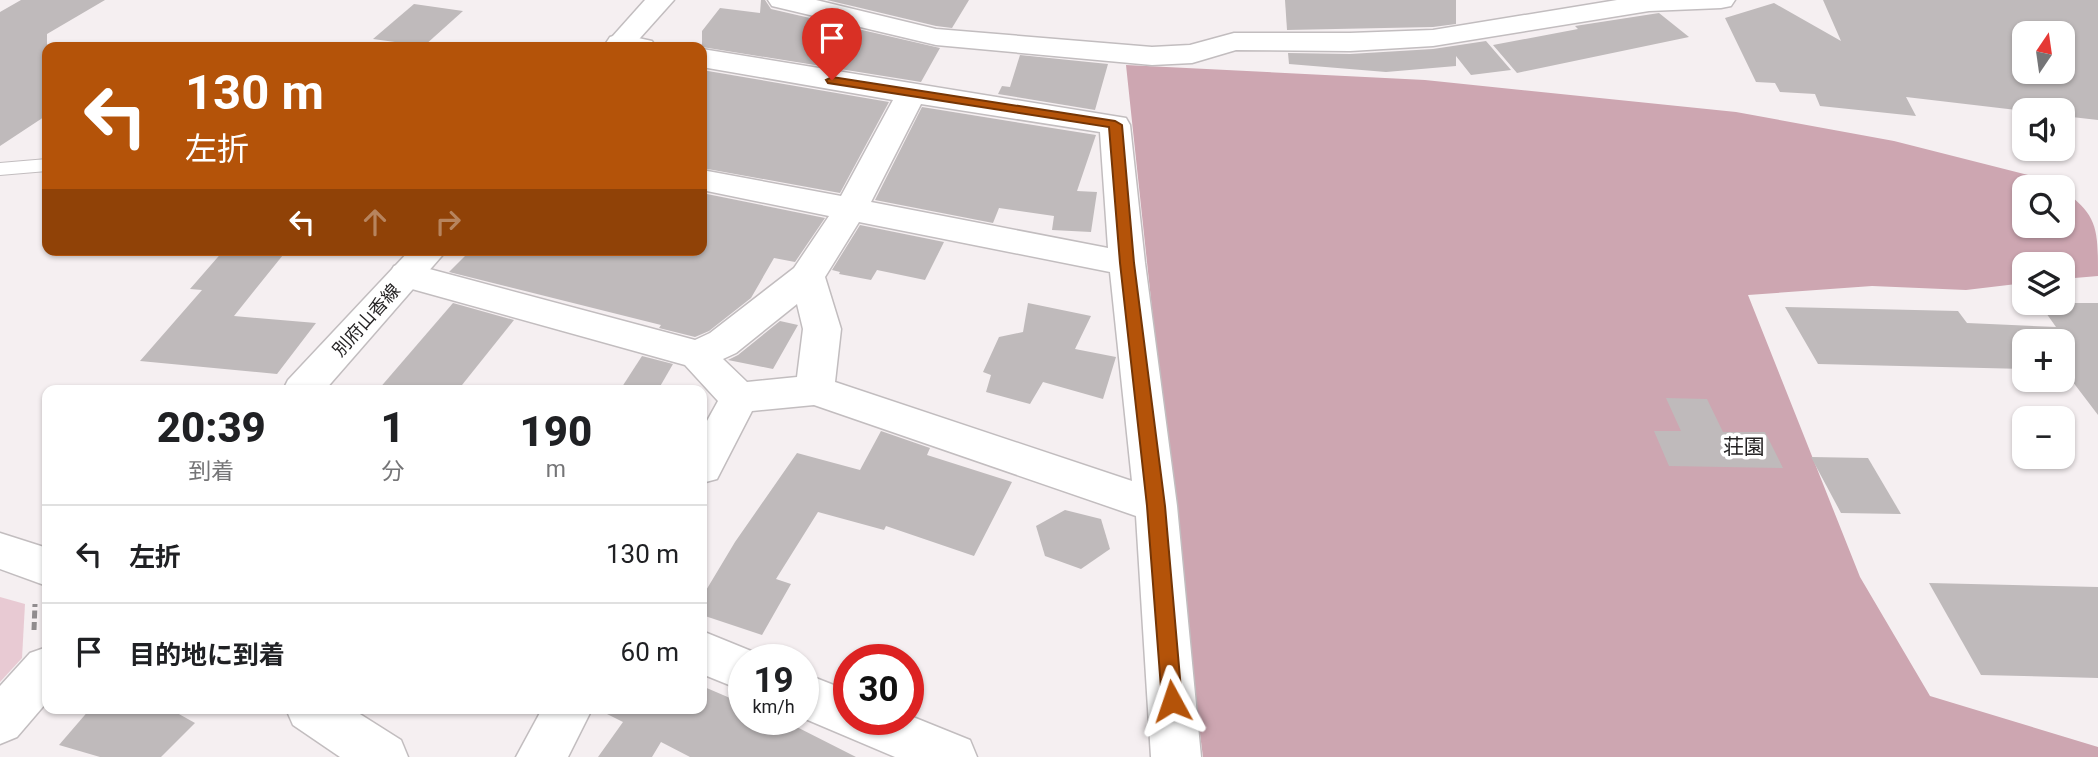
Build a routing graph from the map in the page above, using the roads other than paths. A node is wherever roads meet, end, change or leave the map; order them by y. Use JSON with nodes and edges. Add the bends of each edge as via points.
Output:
{"nodes":[{"id":1,"x":660,"y":0,"type":"edge"},
{"id":2,"x":782,"y":0,"type":"edge"},
{"id":3,"x":1721,"y":0,"type":"edge"},
{"id":4,"x":629,"y":42,"type":"edge"},
{"id":5,"x":707,"y":59,"type":"edge"},
{"id":6,"x":911,"y":94,"type":"junction"},
{"id":7,"x":42,"y":165,"type":"edge"},
{"id":8,"x":0,"y":169,"type":"edge"},
{"id":9,"x":707,"y":181,"type":"edge"},
{"id":10,"x":849,"y":209,"type":"junction"},
{"id":11,"x":419,"y":263,"type":"edge"},
{"id":12,"x":1127,"y":263,"type":"junction"},
{"id":13,"x":807,"y":277,"type":"junction"},
{"id":14,"x":698,"y":355,"type":"junction"},
{"id":15,"x":307,"y":385,"type":"edge"},
{"id":16,"x":815,"y":390,"type":"junction"},
{"id":17,"x":740,"y":397,"type":"junction"},
{"id":18,"x":707,"y":458,"type":"edge"},
{"id":19,"x":1156,"y":506,"type":"junction"},
{"id":20,"x":0,"y":551,"type":"edge"},
{"id":21,"x":42,"y":565,"type":"edge"},
{"id":22,"x":707,"y":654,"type":"edge"},
{"id":23,"x":728,"y":663,"type":"edge"},
{"id":24,"x":42,"y":674,"type":"edge"},
{"id":25,"x":318,"y":714,"type":"edge"},
{"id":26,"x":565,"y":714,"type":"edge"},
{"id":27,"x":0,"y":721,"type":"edge"},
{"id":28,"x":900,"y":735,"type":"edge"},
{"id":29,"x":383,"y":757,"type":"edge"},
{"id":30,"x":541,"y":757,"type":"edge"},
{"id":31,"x":952,"y":757,"type":"edge"},
{"id":32,"x":1176,"y":757,"type":"edge"}],
"edges":[{"from":1,"to":4,"type":"street"},
{"from":2,"to":3,"type":"street","via":[[936,37],[1152,56],[1192,54],[1234,42],[1433,38],[1648,3]]},
{"from":5,"to":6,"type":"street"},
{"from":6,"to":10,"type":"street"},
{"from":6,"to":12,"type":"street","via":[[1115,125]]},
{"from":7,"to":8,"type":"lane"},
{"from":9,"to":10,"type":"street"},
{"from":10,"to":12,"type":"street"},
{"from":10,"to":13,"type":"street"},
{"from":11,"to":14,"type":"street"},
{"from":11,"to":15,"type":"street","name":"別府山香線"},
{"from":12,"to":19,"type":"street"},
{"from":13,"to":14,"type":"street","via":[[723,343]]},
{"from":13,"to":16,"type":"street","via":[[822,329]]},
{"from":14,"to":17,"type":"street"},
{"from":16,"to":17,"type":"street"},
{"from":16,"to":19,"type":"street"},
{"from":17,"to":18,"type":"street"},
{"from":19,"to":32,"type":"street"},
{"from":20,"to":21,"type":"street"},
{"from":22,"to":23,"type":"street"},
{"from":24,"to":27,"type":"street"},
{"from":25,"to":29,"type":"street"},
{"from":26,"to":30,"type":"street"},
{"from":28,"to":31,"type":"street"}]}
